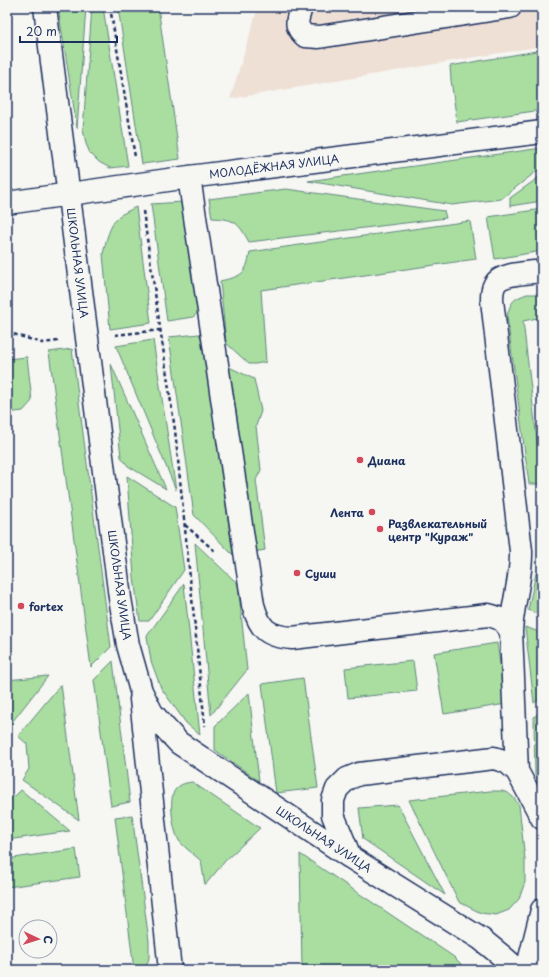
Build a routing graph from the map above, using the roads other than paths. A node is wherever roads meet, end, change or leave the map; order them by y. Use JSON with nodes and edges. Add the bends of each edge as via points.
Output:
{"nodes":[{"id":1,"x":45,"y":7,"type":"edge"},
{"id":2,"x":301,"y":7,"type":"edge"},
{"id":3,"x":510,"y":7,"type":"edge"},
{"id":4,"x":542,"y":132,"type":"edge"},
{"id":5,"x":189,"y":177,"type":"junction"},
{"id":6,"x":69,"y":195,"type":"junction"},
{"id":7,"x":7,"y":203,"type":"edge"},
{"id":8,"x":542,"y":271,"type":"edge"},
{"id":9,"x":511,"y":632,"type":"junction"},
{"id":10,"x":141,"y":691,"type":"junction"},
{"id":11,"x":517,"y":771,"type":"junction"},
{"id":12,"x":542,"y":818,"type":"edge"},
{"id":13,"x":350,"y":857,"type":"junction"},
{"id":14,"x":542,"y":910,"type":"edge"},
{"id":15,"x":170,"y":970,"type":"edge"},
{"id":16,"x":518,"y":970,"type":"edge"},
{"id":17,"x":528,"y":970,"type":"edge"}],
"edges":[{"from":1,"to":6,"type":"street","name":"ШКОЛЬНАЯ УЛИЦА"},
{"from":2,"to":3,"type":"street","via":[[297,21],[298,29],[305,36],[319,37]]},
{"from":4,"to":5,"type":"street","name":"МОЛОДЁЖНАЯ УЛИЦА"},
{"from":5,"to":6,"type":"street","name":"МОЛОДЁЖНАЯ УЛИЦА"},
{"from":5,"to":9,"type":"street","via":[[253,605],[263,628],[271,634],[292,638],[488,615],[506,623]]},
{"from":6,"to":7,"type":"street","name":"МОЛОДЁЖНАЯ УЛИЦА"},
{"from":6,"to":10,"type":"street","name":"ШКОЛЬНАЯ УЛИЦА","via":[[120,598],[128,645]]},
{"from":8,"to":9,"type":"street","via":[[501,278],[492,290],[492,311],[522,564],[513,605]]},
{"from":9,"to":11,"type":"street"},
{"from":10,"to":13,"type":"street","name":"ШКОЛЬНАЯ УЛИЦА","via":[[152,712],[179,743]]},
{"from":10,"to":15,"type":"street"},
{"from":11,"to":12,"type":"street"},
{"from":11,"to":13,"type":"street","via":[[507,762],[494,758],[359,774],[347,779],[337,789],[333,800],[333,815]]},
{"from":13,"to":16,"type":"street","name":"ШКОЛЬНАЯ УЛИЦА","via":[[481,939]]},
{"from":14,"to":17,"type":"street"}]}
